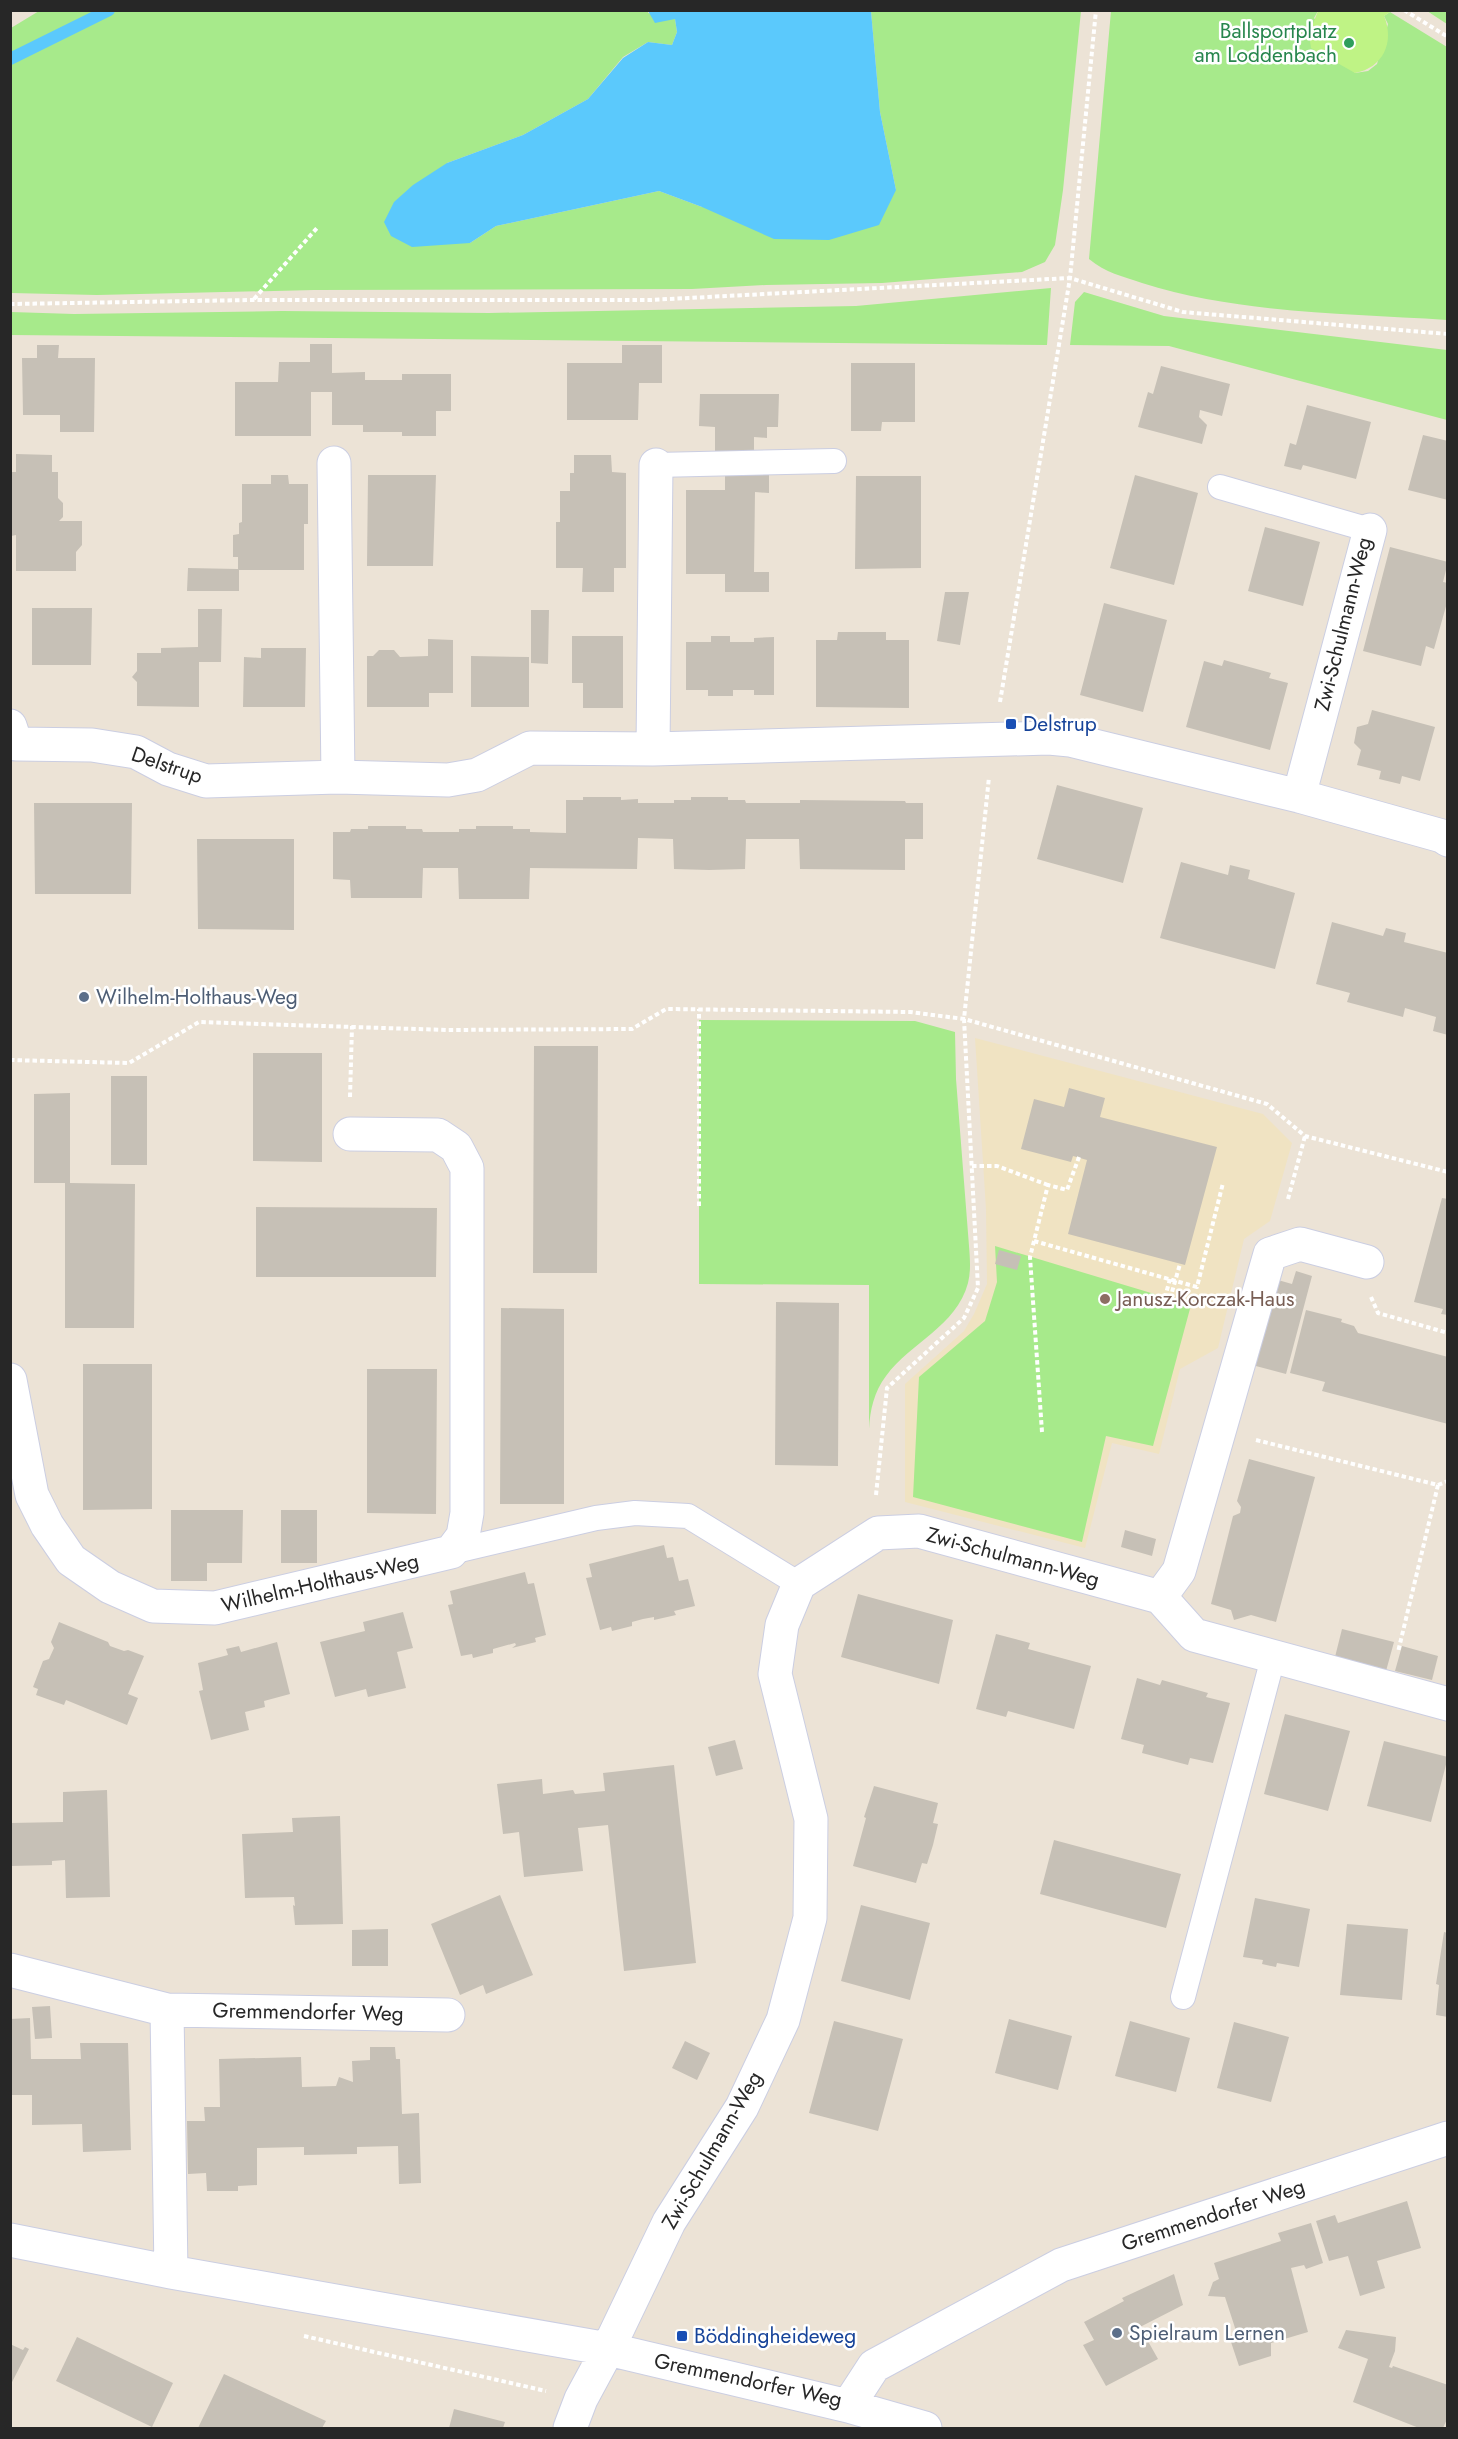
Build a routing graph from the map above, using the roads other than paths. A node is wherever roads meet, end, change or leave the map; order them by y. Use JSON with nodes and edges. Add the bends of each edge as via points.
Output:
{"nodes":[{"id":1,"x":834,"y":461,"type":"dead end"},
{"id":2,"x":334,"y":463,"type":"dead end"},
{"id":3,"x":656,"y":465,"type":"joint"},
{"id":4,"x":1220,"y":487,"type":"dead end"},
{"id":5,"x":1370,"y":530,"type":"joint"},
{"id":6,"x":12,"y":741,"type":"edge"},
{"id":7,"x":653,"y":749,"type":"junction"},
{"id":8,"x":338,"y":777,"type":"junction"},
{"id":9,"x":1299,"y":796,"type":"junction"},
{"id":10,"x":1448,"y":840,"type":"edge"},
{"id":11,"x":350,"y":1134,"type":"road end"},
{"id":12,"x":1367,"y":1262,"type":"road end"},
{"id":13,"x":10,"y":1380,"type":"edge"},
{"id":14,"x":451,"y":1552,"type":"junction"},
{"id":15,"x":800,"y":1584,"type":"junction"},
{"id":16,"x":1160,"y":1597,"type":"junction"},
{"id":17,"x":1273,"y":1658,"type":"junction"},
{"id":18,"x":1448,"y":1704,"type":"edge"},
{"id":19,"x":10,"y":1970,"type":"edge"},
{"id":20,"x":1183,"y":1997,"type":"dead end"},
{"id":21,"x":167,"y":2010,"type":"junction"},
{"id":22,"x":448,"y":2015,"type":"dead end"},
{"id":23,"x":1448,"y":2138,"type":"edge"},
{"id":24,"x":10,"y":2240,"type":"edge"},
{"id":25,"x":171,"y":2272,"type":"junction"},
{"id":26,"x":608,"y":2349,"type":"junction"},
{"id":27,"x":848,"y":2406,"type":"junction"},
{"id":28,"x":570,"y":2428,"type":"edge"},
{"id":29,"x":925,"y":2428,"type":"edge"}],
"edges":[{"from":1,"to":3,"type":"lane"},
{"from":2,"to":8,"type":"street"},
{"from":3,"to":7,"type":"street"},
{"from":4,"to":5,"type":"lane","name":"Zwi-Schulmann-Weg"},
{"from":5,"to":9,"type":"street","name":"Zwi-Schulmann-Weg"},
{"from":6,"to":8,"type":"street","name":"Delstrup","via":[[92,745],[136,752],[168,769],[206,781]]},
{"from":7,"to":8,"type":"street","name":"Delstrup","via":[[530,748],[477,775],[448,780]]},
{"from":7,"to":9,"type":"street","name":"Delstrup","via":[[1025,737],[1071,740]]},
{"from":9,"to":10,"type":"street"},
{"from":11,"to":14,"type":"street","via":[[438,1135],[456,1147],[467,1168],[467,1513],[463,1536]]},
{"from":12,"to":16,"type":"street","via":[[1300,1244],[1270,1254],[1179,1571]]},
{"from":13,"to":14,"type":"street","name":"Wilhelm-Holthaus-Weg","via":[[32,1495],[46,1526],[71,1560],[110,1587],[153,1606],[215,1608]]},
{"from":14,"to":15,"type":"lane","name":"Wilhelm-Holthaus-Weg","via":[[596,1518],[635,1513],[688,1516]]},
{"from":15,"to":16,"type":"street","name":"Zwi-Schulmann-Weg","via":[[878,1533],[920,1531]]},
{"from":15,"to":26,"type":"street","name":"Zwi-Schulmann-Weg","via":[[782,1625],[775,1674],[811,1818],[810,1918],[779,2030],[741,2107],[669,2222]]},
{"from":16,"to":17,"type":"street","via":[[1194,1635]]},
{"from":17,"to":18,"type":"street"},
{"from":17,"to":20,"type":"lane"},
{"from":19,"to":21,"type":"street","name":"Gremmendorfer Weg"},
{"from":21,"to":22,"type":"street","name":"Gremmendorfer Weg"},
{"from":21,"to":25,"type":"street"},
{"from":23,"to":27,"type":"street","name":"Gremmendorfer Weg","via":[[1061,2265],[874,2366]]},
{"from":24,"to":25,"type":"street","name":"Gremmendorfer Weg"},
{"from":25,"to":26,"type":"street","name":"Gremmendorfer Weg"},
{"from":26,"to":27,"type":"street","name":"Gremmendorfer Weg"},
{"from":26,"to":28,"type":"street","name":"Zwi-Schulmann-Weg"},
{"from":27,"to":29,"type":"street"}]}
